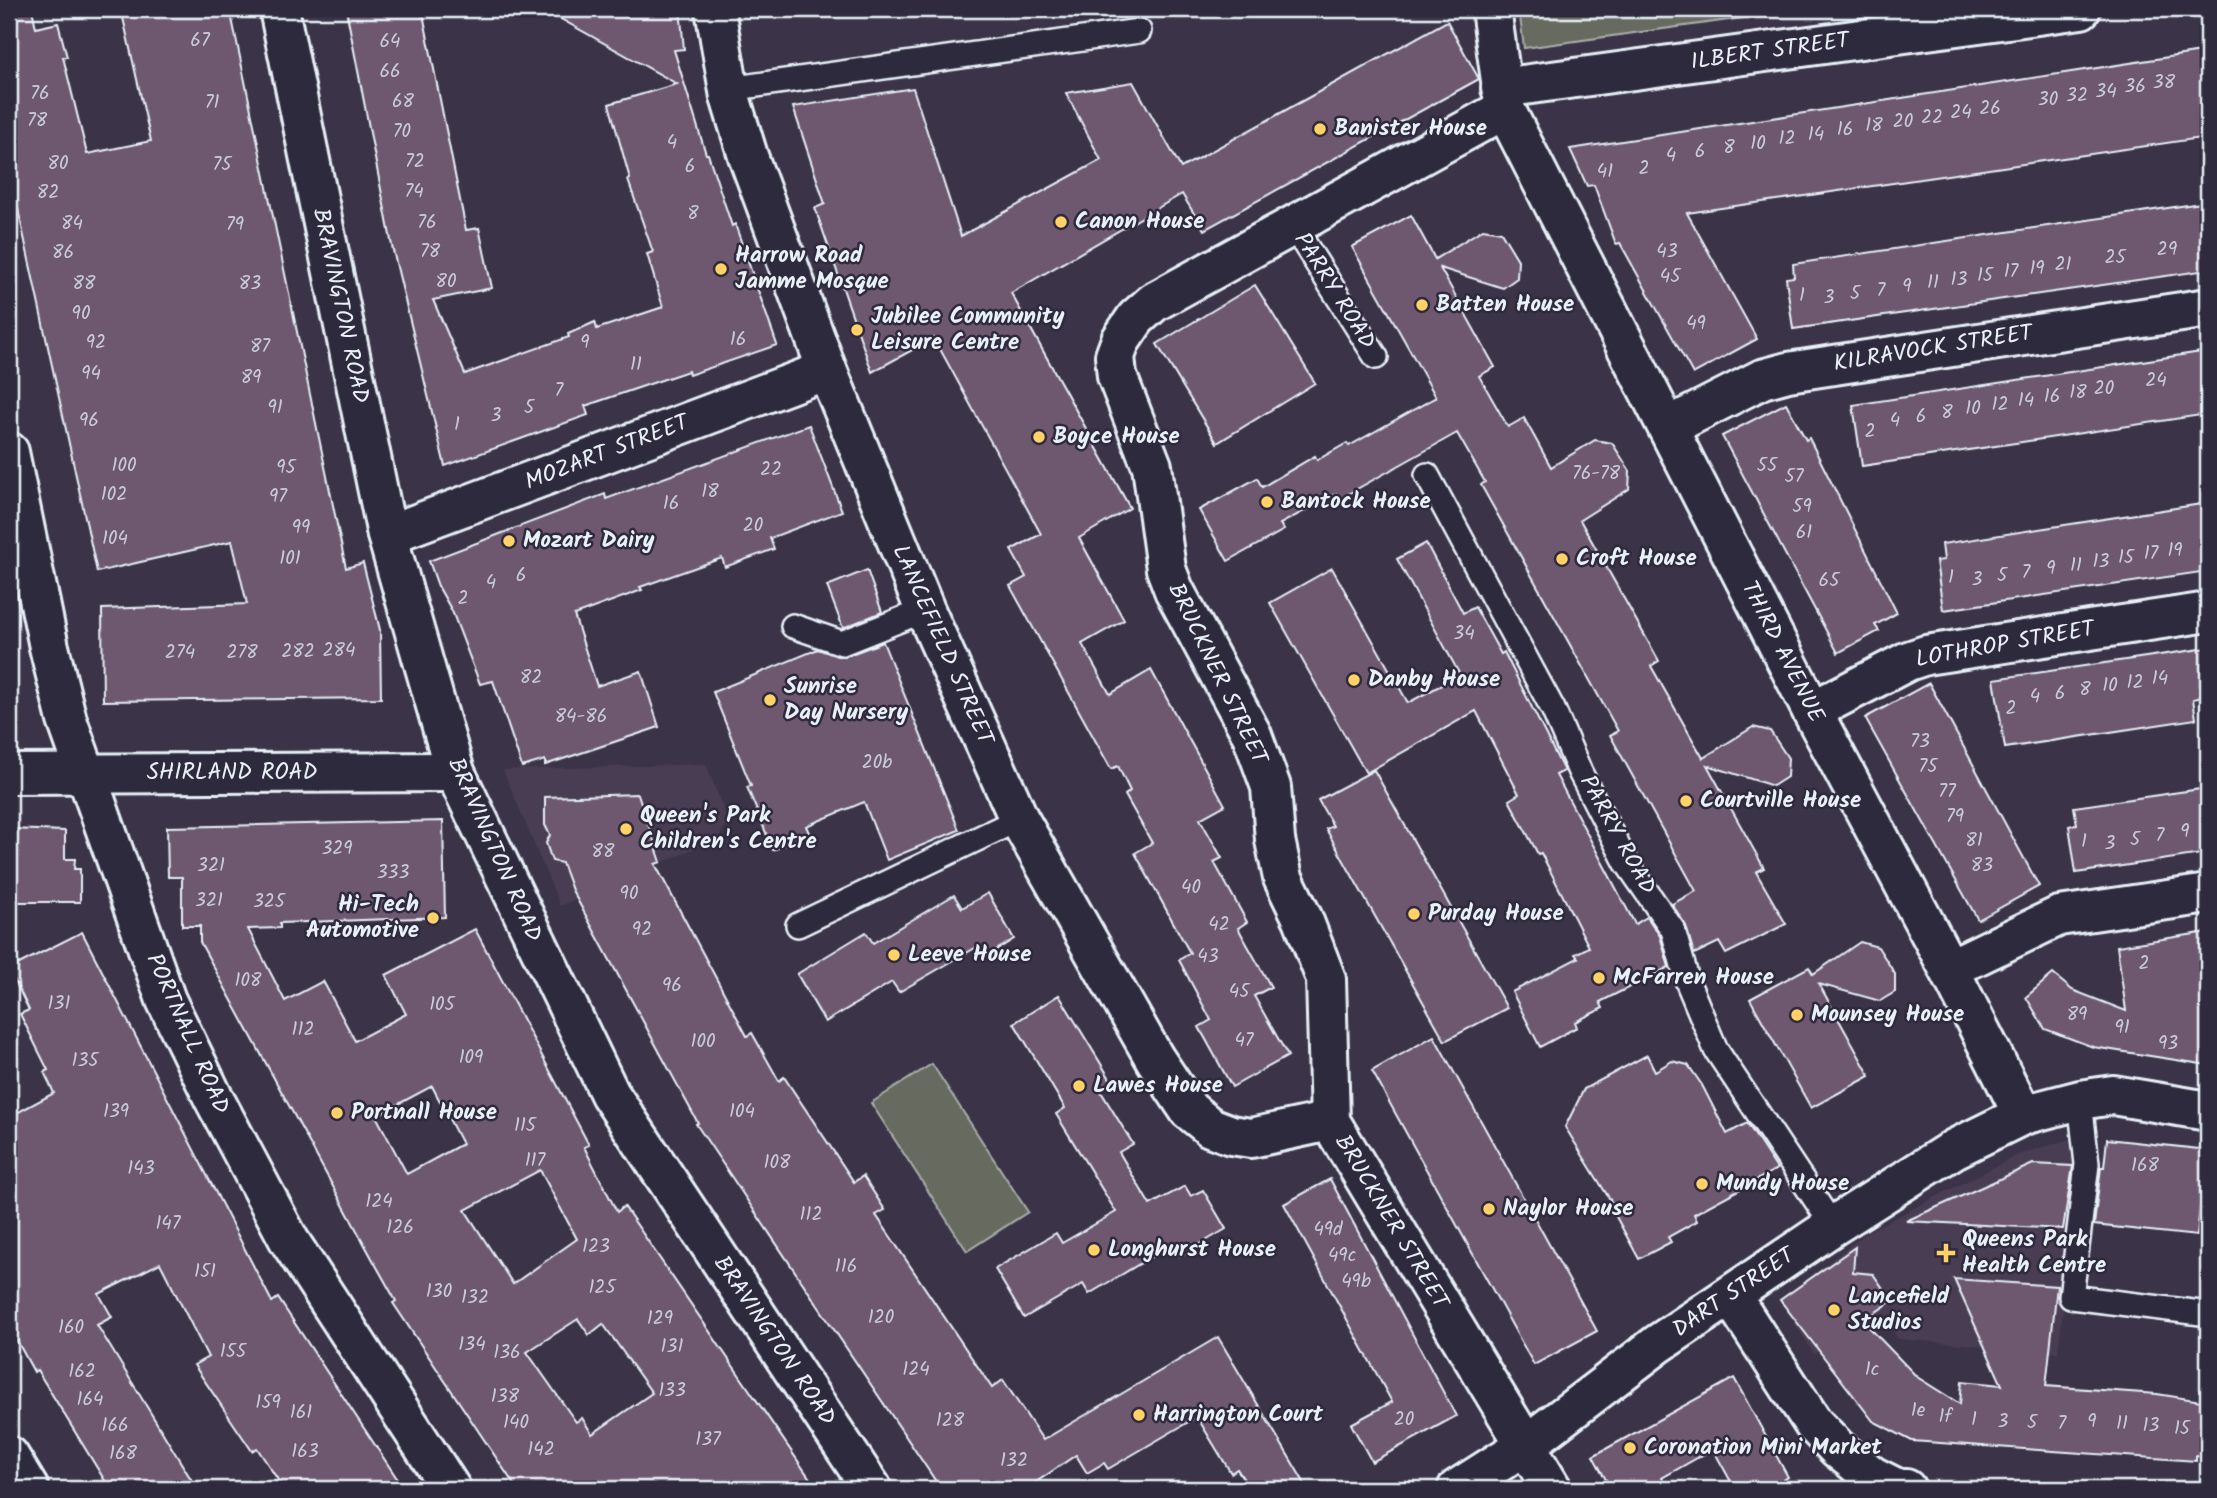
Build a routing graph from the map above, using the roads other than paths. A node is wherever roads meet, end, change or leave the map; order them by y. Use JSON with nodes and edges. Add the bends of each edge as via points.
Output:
{"nodes":[{"id":1,"x":279,"y":9,"type":"edge"},
{"id":2,"x":715,"y":9,"type":"edge"},
{"id":3,"x":1491,"y":9,"type":"edge"},
{"id":4,"x":2081,"y":9,"type":"edge"},
{"id":5,"x":1139,"y":31,"type":"dead end"},
{"id":6,"x":729,"y":89,"type":"junction"},
{"id":7,"x":1503,"y":98,"type":"junction"},
{"id":8,"x":1292,"y":224,"type":"junction"},
{"id":9,"x":2208,"y":308,"type":"edge"},
{"id":10,"x":1376,"y":357,"type":"dead end"},
{"id":11,"x":827,"y":370,"type":"junction"},
{"id":12,"x":1668,"y":427,"type":"junction"},
{"id":13,"x":9,"y":452,"type":"edge"},
{"id":14,"x":1427,"y":475,"type":"dead end"},
{"id":15,"x":387,"y":535,"type":"junction"},
{"id":16,"x":925,"y":610,"type":"junction"},
{"id":17,"x":2208,"y":612,"type":"edge"},
{"id":18,"x":793,"y":626,"type":"dead end"},
{"id":19,"x":1812,"y":711,"type":"junction"},
{"id":20,"x":455,"y":772,"type":"junction"},
{"id":21,"x":9,"y":774,"type":"edge"},
{"id":22,"x":87,"y":774,"type":"junction"},
{"id":23,"x":1019,"y":819,"type":"junction"},
{"id":24,"x":2208,"y":894,"type":"edge"},
{"id":25,"x":798,"y":925,"type":"dead end"},
{"id":26,"x":1949,"y":969,"type":"junction"},
{"id":27,"x":2080,"y":1100,"type":"junction"},
{"id":28,"x":2208,"y":1111,"type":"edge"},
{"id":29,"x":2023,"y":1115,"type":"junction"},
{"id":30,"x":1330,"y":1121,"type":"junction"},
{"id":31,"x":1833,"y":1226,"type":"junction"},
{"id":32,"x":1731,"y":1296,"type":"junction"},
{"id":33,"x":2201,"y":1313,"type":"dead end"},
{"id":34,"x":1526,"y":1445,"type":"junction"},
{"id":35,"x":9,"y":1456,"type":"edge"},
{"id":36,"x":29,"y":1489,"type":"edge"},
{"id":37,"x":451,"y":1489,"type":"edge"},
{"id":38,"x":872,"y":1489,"type":"edge"},
{"id":39,"x":1457,"y":1489,"type":"edge"},
{"id":40,"x":1552,"y":1489,"type":"edge"},
{"id":41,"x":1906,"y":1489,"type":"edge"}],
"edges":[{"from":1,"to":15,"type":"street","name":"BRAVINGTON ROAD"},
{"from":2,"to":6,"type":"street","name":"LANCEFIELD STREET"},
{"from":3,"to":7,"type":"street","name":"THIRD AVENUE"},
{"from":4,"to":7,"type":"street","name":"ILBERT STREET"},
{"from":5,"to":6,"type":"lane"},
{"from":6,"to":11,"type":"street","name":"LANCEFIELD STREET","via":[[748,156]]},
{"from":7,"to":8,"type":"street","name":"BRUCKNER STREET"},
{"from":7,"to":12,"type":"street","name":"THIRD AVENUE"},
{"from":8,"to":10,"type":"lane","name":"PARRY ROAD"},
{"from":8,"to":30,"type":"street","name":"BRUCKNER STREET","via":[[1154,302],[1136,318],[1115,356],[1117,376],[1152,466],[1166,569],[1252,735],[1271,788],[1283,878],[1326,979]]},
{"from":9,"to":12,"type":"street","name":"KILRAVOCK STREET","via":[[1788,372],[1762,379]]},
{"from":11,"to":15,"type":"street","name":"MOZART STREET"},
{"from":11,"to":16,"type":"street","name":"LANCEFIELD STREET"},
{"from":12,"to":19,"type":"street","name":"THIRD AVENUE"},
{"from":13,"to":22,"type":"street","name":"PORTNALL ROAD","via":[[49,647],[67,720]]},
{"from":14,"to":31,"type":"lane","name":"PARRY ROAD","via":[[1553,709],[1626,862],[1673,930],[1688,983],[1716,1050]]},
{"from":15,"to":20,"type":"street","name":"BRAVINGTON ROAD"},
{"from":16,"to":18,"type":"lane","via":[[842,643]]},
{"from":16,"to":23,"type":"street","name":"LANCEFIELD STREET"},
{"from":17,"to":19,"type":"street","name":"LOTHROP STREET","via":[[1926,655]]},
{"from":19,"to":26,"type":"street","name":"THIRD AVENUE"},
{"from":20,"to":22,"type":"street","name":"SHIRLAND ROAD"},
{"from":20,"to":38,"type":"street","name":"BRAVINGTON ROAD","via":[[610,1094]]},
{"from":21,"to":22,"type":"street","name":"SHIRLAND ROAD"},
{"from":22,"to":37,"type":"street","name":"PORTNALL ROAD","via":[[166,1000],[213,1097],[289,1240]]},
{"from":23,"to":25,"type":"lane"},
{"from":23,"to":30,"type":"street","name":"LANCEFIELD STREET","via":[[1155,1059],[1189,1110],[1210,1127],[1251,1138]]},
{"from":24,"to":26,"type":"street","via":[[2059,916]]},
{"from":26,"to":29,"type":"street","name":"THIRD AVENUE"},
{"from":27,"to":28,"type":"street","via":[[2113,1095]]},
{"from":27,"to":29,"type":"street"},
{"from":27,"to":33,"type":"lane","via":[[2087,1164],[2071,1297]]},
{"from":29,"to":31,"type":"street","name":"DART STREET","via":[[1954,1149]]},
{"from":30,"to":34,"type":"street","name":"BRUCKNER STREET"},
{"from":31,"to":32,"type":"street","name":"DART STREET"},
{"from":32,"to":34,"type":"street","name":"DART STREET","via":[[1658,1344]]},
{"from":32,"to":41,"type":"street","via":[[1813,1423],[1872,1476]]},
{"from":34,"to":39,"type":"street","name":"DART STREET"},
{"from":34,"to":40,"type":"street","name":"BRUCKNER STREET"},
{"from":35,"to":36,"type":"street"}]}
